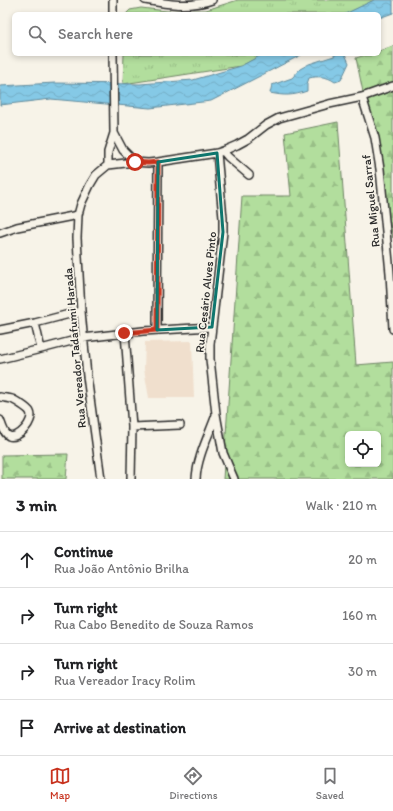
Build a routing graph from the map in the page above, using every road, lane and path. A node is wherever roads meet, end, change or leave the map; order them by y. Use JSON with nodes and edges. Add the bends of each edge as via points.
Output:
{"nodes":[{"id":1,"x":113,"y":0,"type":"edge"},
{"id":2,"x":145,"y":0,"type":"edge"},
{"id":3,"x":212,"y":0,"type":"edge"},
{"id":4,"x":113,"y":12,"type":"edge"},
{"id":5,"x":113,"y":56,"type":"edge"},
{"id":6,"x":393,"y":86,"type":"edge"},
{"id":7,"x":362,"y":97,"type":"junction"},
{"id":8,"x":114,"y":130,"type":"junction"},
{"id":9,"x":220,"y":152,"type":"junction"},
{"id":10,"x":135,"y":162,"type":"junction"},
{"id":11,"x":158,"y":162,"type":"junction"},
{"id":12,"x":108,"y":165,"type":"junction"},
{"id":13,"x":249,"y":175,"type":"dead end"},
{"id":14,"x":78,"y":215,"type":"junction"},
{"id":15,"x":0,"y":233,"type":"edge"},
{"id":16,"x":81,"y":311,"type":"junction"},
{"id":17,"x":35,"y":323,"type":"junction"},
{"id":18,"x":212,"y":327,"type":"junction"},
{"id":19,"x":393,"y":329,"type":"edge"},
{"id":20,"x":0,"y":330,"type":"edge"},
{"id":21,"x":157,"y":330,"type":"junction"},
{"id":22,"x":124,"y":333,"type":"junction"},
{"id":23,"x":83,"y":338,"type":"junction"},
{"id":24,"x":41,"y":350,"type":"junction"},
{"id":25,"x":0,"y":359,"type":"edge"},
{"id":26,"x":0,"y":397,"type":"edge"},
{"id":27,"x":216,"y":414,"type":"junction"},
{"id":28,"x":0,"y":420,"type":"edge"},
{"id":29,"x":180,"y":425,"type":"dead end"},
{"id":30,"x":132,"y":427,"type":"junction"},
{"id":31,"x":101,"y":479,"type":"edge"},
{"id":32,"x":131,"y":479,"type":"edge"},
{"id":33,"x":196,"y":479,"type":"edge"},
{"id":34,"x":234,"y":479,"type":"edge"}],
"edges":[{"from":1,"to":4,"type":"street"},
{"from":2,"to":3,"type":"street","via":[[181,5],[202,4]]},
{"from":5,"to":8,"type":"street"},
{"from":6,"to":7,"type":"street"},
{"from":7,"to":9,"type":"street","via":[[272,121],[248,138]]},
{"from":7,"to":19,"type":"street","name":"Rua Miguel Sarraf","via":[[375,138],[380,169]]},
{"from":8,"to":10,"type":"street","via":[[123,150]]},
{"from":8,"to":12,"type":"street","via":[[108,152]]},
{"from":9,"to":11,"type":"street"},
{"from":9,"to":13,"type":"street"},
{"from":9,"to":18,"type":"street","name":"Rua Cesário Alves Pinto","via":[[223,232]]},
{"from":10,"to":11,"type":"street"},
{"from":10,"to":12,"type":"street"},
{"from":11,"to":21,"type":"street"},
{"from":12,"to":14,"type":"street","name":"Rua Vereador Tadafumi Harada","via":[[96,175],[90,185]]},
{"from":14,"to":15,"type":"street","via":[[17,227]]},
{"from":14,"to":16,"type":"street","name":"Rua Vereador Tadafumi Harada"},
{"from":16,"to":17,"type":"street"},
{"from":16,"to":23,"type":"street","name":"Rua Vereador Tadafumi Harada"},
{"from":17,"to":20,"type":"street"},
{"from":17,"to":24,"type":"street"},
{"from":18,"to":21,"type":"street"},
{"from":18,"to":27,"type":"street","name":"Rua Cesário Alves Pinto","via":[[210,359]]},
{"from":21,"to":22,"type":"street"},
{"from":22,"to":23,"type":"street"},
{"from":22,"to":30,"type":"street"},
{"from":23,"to":24,"type":"street"},
{"from":23,"to":31,"type":"street","name":"Rua Vereador Tadafumi Harada"},
{"from":24,"to":25,"type":"street"},
{"from":26,"to":28,"type":"street","via":[[13,400],[29,410],[31,415],[26,428],[14,437],[6,434]]},
{"from":27,"to":33,"type":"street"},
{"from":27,"to":34,"type":"street","name":"Rua Cesário Alves Pinto","via":[[223,453]]},
{"from":29,"to":30,"type":"street"},
{"from":30,"to":32,"type":"street"}]}
